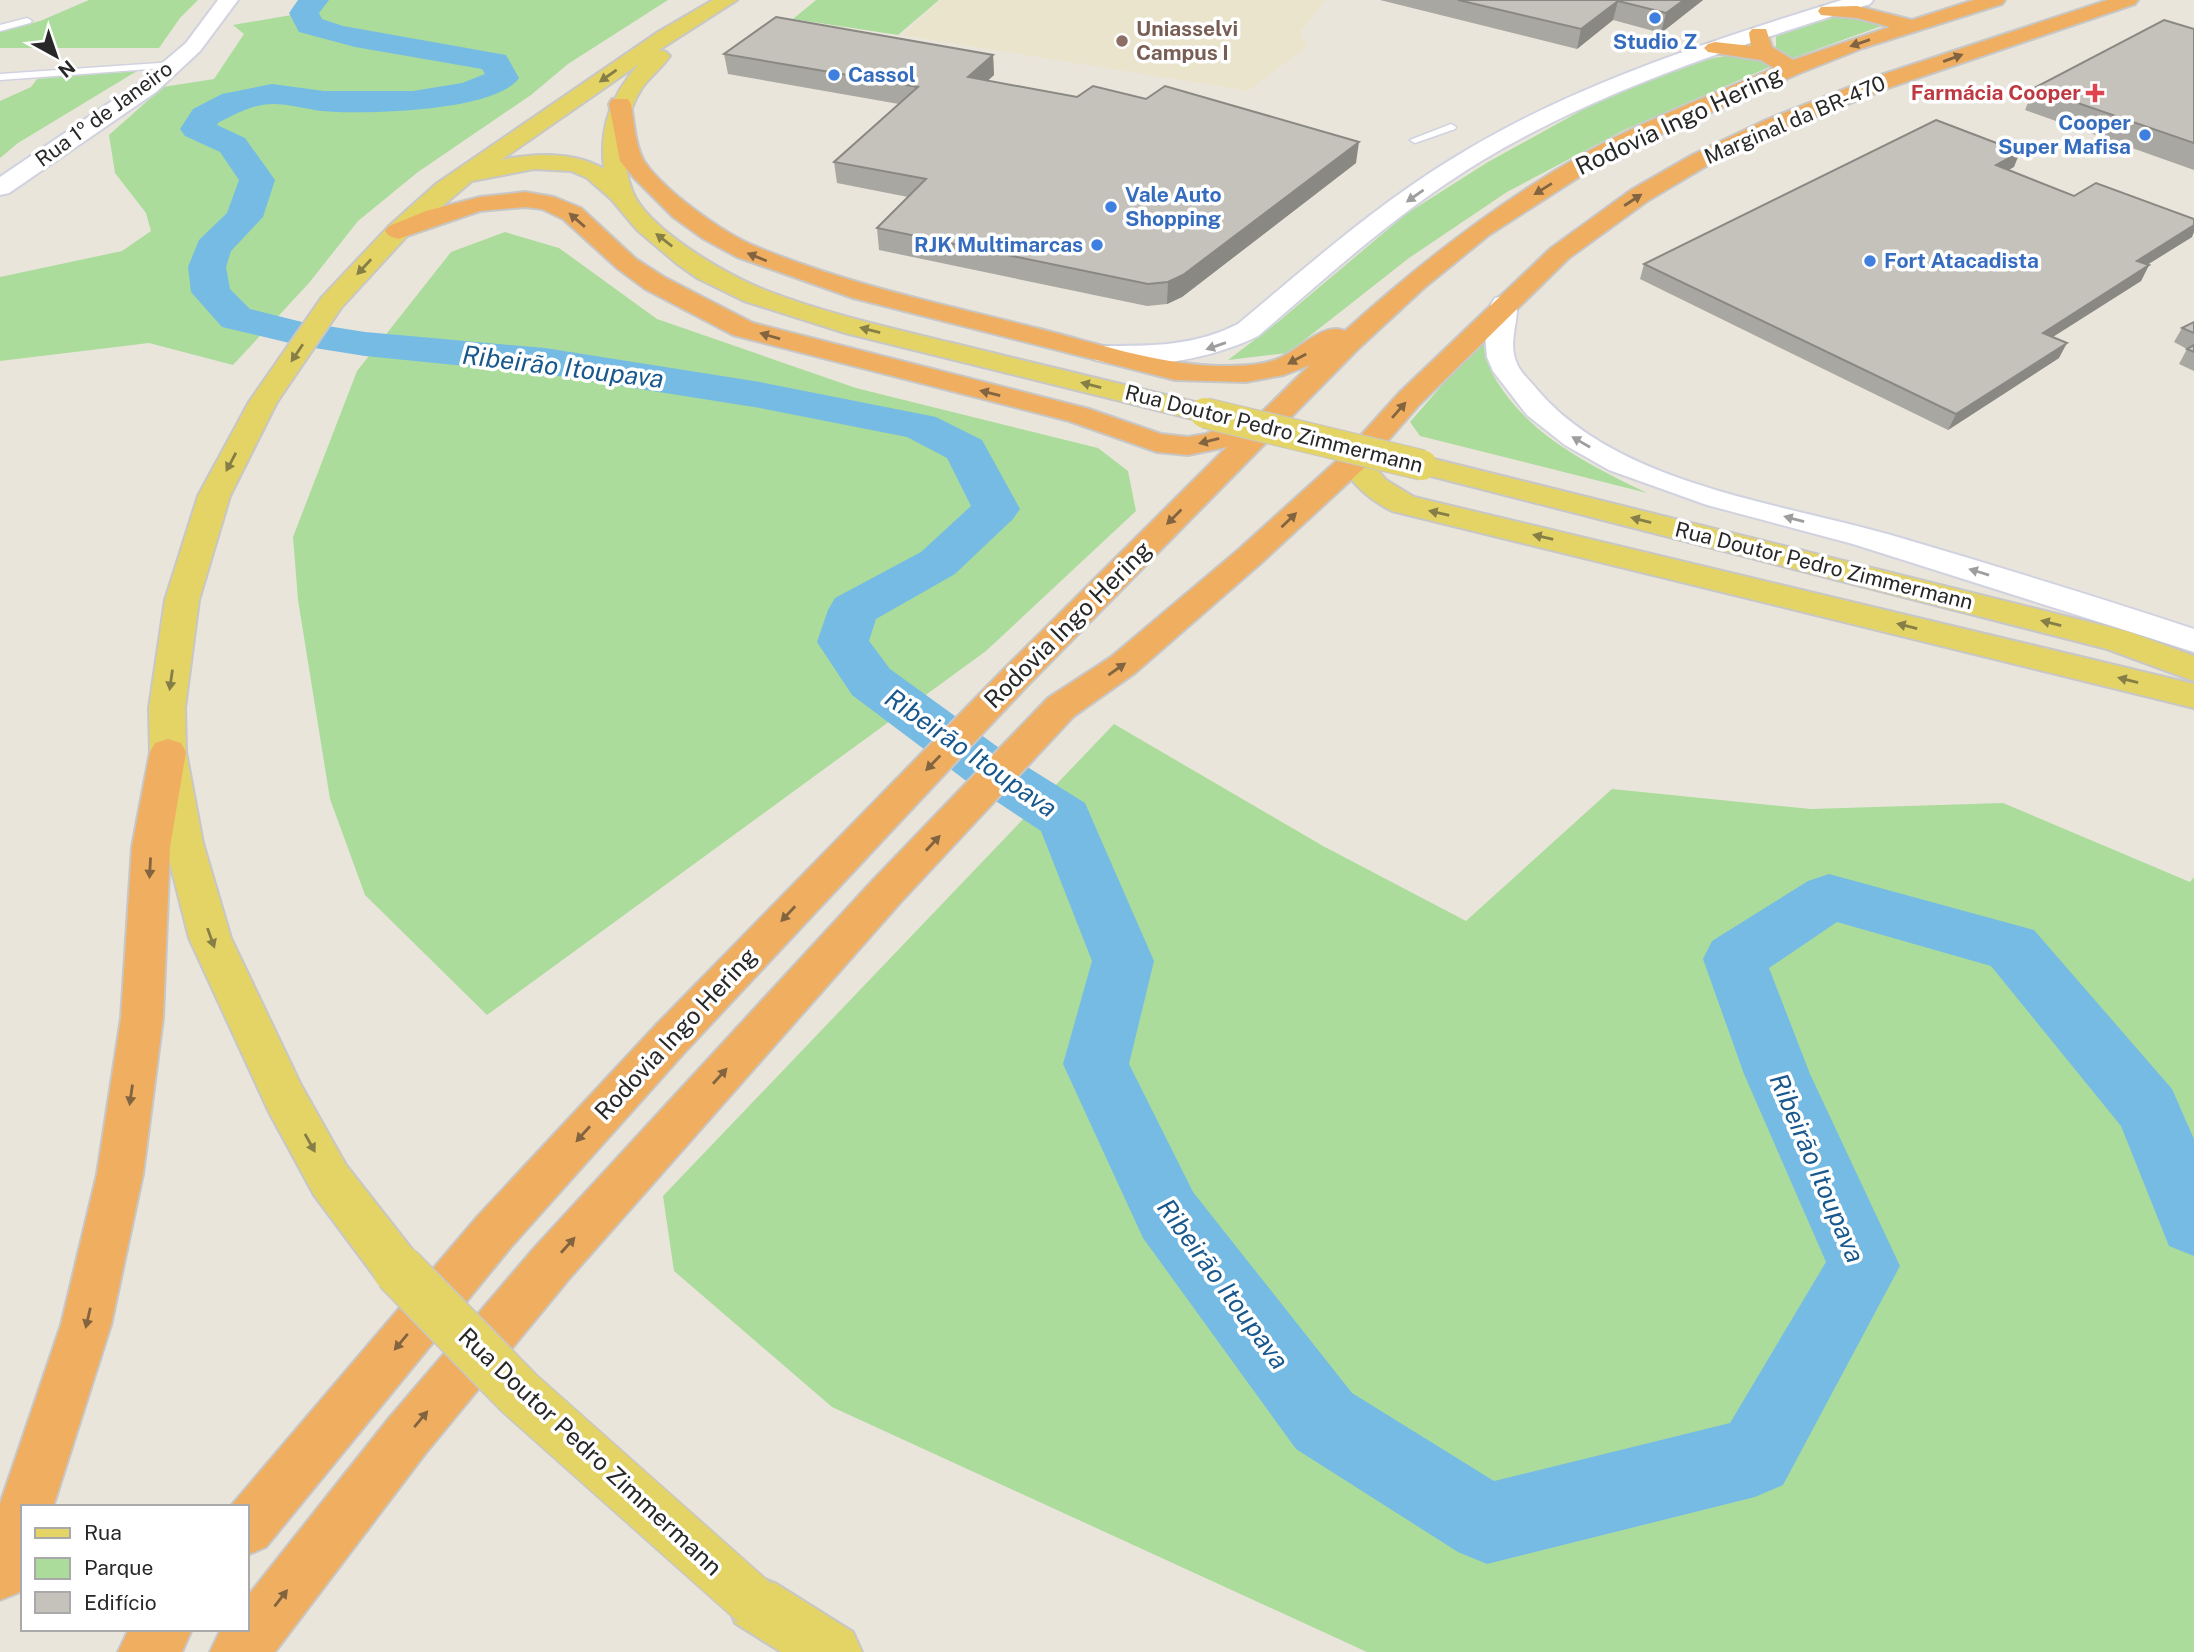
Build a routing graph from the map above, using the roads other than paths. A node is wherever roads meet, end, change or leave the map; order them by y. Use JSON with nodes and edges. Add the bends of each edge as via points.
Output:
{"nodes":[{"id":1,"x":228,"y":0,"type":"edge"},
{"id":2,"x":729,"y":0,"type":"edge"},
{"id":3,"x":1863,"y":0,"type":"edge"},
{"id":4,"x":1995,"y":0,"type":"edge"},
{"id":5,"x":2128,"y":0,"type":"edge"},
{"id":6,"x":1878,"y":9,"type":"edge"},
{"id":7,"x":1828,"y":11,"type":"junction"},
{"id":8,"x":27,"y":21,"type":"dead end"},
{"id":9,"x":1913,"y":26,"type":"junction"},
{"id":10,"x":0,"y":29,"type":"edge"},
{"id":11,"x":1762,"y":43,"type":"junction"},
{"id":12,"x":1715,"y":48,"type":"joint"},
{"id":13,"x":174,"y":65,"type":"junction"},
{"id":14,"x":1792,"y":68,"type":"junction"},
{"id":15,"x":0,"y":77,"type":"edge"},
{"id":16,"x":620,"y":104,"type":"junction"},
{"id":17,"x":1451,"y":127,"type":"dead end"},
{"id":18,"x":1415,"y":140,"type":"dead end"},
{"id":19,"x":0,"y":188,"type":"edge"},
{"id":20,"x":444,"y":189,"type":"junction"},
{"id":21,"x":622,"y":195,"type":"junction"},
{"id":22,"x":398,"y":230,"type":"junction"},
{"id":23,"x":1416,"y":282,"type":"junction"},
{"id":24,"x":1504,"y":304,"type":"junction"},
{"id":25,"x":1105,"y":354,"type":"junction"},
{"id":26,"x":1292,"y":400,"type":"junction"},
{"id":27,"x":1354,"y":461,"type":"junction"},
{"id":28,"x":2117,"y":640,"type":"junction"},
{"id":29,"x":2194,"y":641,"type":"edge"},
{"id":30,"x":2194,"y":653,"type":"edge"},
{"id":31,"x":2194,"y":669,"type":"edge"},
{"id":32,"x":2194,"y":696,"type":"edge"},
{"id":33,"x":168,"y":752,"type":"junction"},
{"id":34,"x":27,"y":1505,"type":"edge"},
{"id":35,"x":21,"y":1521,"type":"edge"},
{"id":36,"x":248,"y":1527,"type":"edge"},
{"id":37,"x":0,"y":1572,"type":"edge"},
{"id":38,"x":163,"y":1631,"type":"edge"},
{"id":39,"x":147,"y":1652,"type":"edge"},
{"id":40,"x":239,"y":1652,"type":"edge"},
{"id":41,"x":833,"y":1652,"type":"edge"}],
"edges":[{"from":1,"to":13,"type":"street","name":"Rua 1º de Janeiro"},
{"from":2,"to":16,"type":"main road","name":"Rua Doutor Pedro Zimmermann","via":[[654,60]]},
{"from":2,"to":20,"type":"main road","name":"Rua Doutor Pedro Zimmermann","one_way":true,"via":[[666,36]]},
{"from":3,"to":7,"type":"street"},
{"from":4,"to":9,"type":"highway","name":"Rodovia Ingo Hering"},
{"from":24,"to":5,"type":"highway","name":"Marginal da BR-470","one_way":true,"via":[[1599,223],[1700,160],[1883,82]]},
{"from":6,"to":7,"type":"highway"},
{"from":6,"to":9,"type":"highway"},
{"from":7,"to":11,"type":"street"},
{"from":8,"to":10,"type":"lane"},
{"from":9,"to":14,"type":"highway","name":"Rodovia Ingo Hering","one_way":true},
{"from":11,"to":12,"type":"highway"},
{"from":11,"to":14,"type":"highway"},
{"from":12,"to":25,"type":"street","one_way":true,"via":[[1571,104],[1471,157],[1394,210],[1248,330],[1227,342],[1176,354]]},
{"from":13,"to":15,"type":"lane"},
{"from":13,"to":19,"type":"street","name":"Rua 1º de Janeiro"},
{"from":14,"to":23,"type":"highway","name":"Rodovia Ingo Hering","one_way":true,"via":[[1588,161],[1480,230]]},
{"from":16,"to":21,"type":"main road","name":"Rua Doutor Pedro Zimmermann","via":[[614,154]]},
{"from":25,"to":16,"type":"highway","one_way":true,"via":[[862,292],[746,253],[682,212],[642,173],[627,146]]},
{"from":17,"to":18,"type":"lane"},
{"from":20,"to":21,"type":"main road","via":[[488,171],[550,162],[591,171]]},
{"from":20,"to":22,"type":"main road","name":"Rua Doutor Pedro Zimmermann"},
{"from":28,"to":21,"type":"main road","name":"Rua Doutor Pedro Zimmermann","one_way":true,"bridge":true,"via":[[902,339],[780,304],[705,271],[655,233]]},
{"from":26,"to":22,"type":"highway","one_way":true,"via":[[1214,442],[1188,446],[1157,443],[1079,415],[743,329],[628,265],[570,214],[548,203],[475,205]]},
{"from":22,"to":33,"type":"main road","name":"Rua Doutor Pedro Zimmermann","one_way":true,"via":[[331,303],[263,402],[214,496],[182,600],[167,708]]},
{"from":23,"to":25,"type":"highway","one_way":true,"via":[[1291,364],[1265,372],[1175,372]]},
{"from":23,"to":26,"type":"highway","name":"Rodovia Ingo Hering"},
{"from":27,"to":24,"type":"highway","name":"Marginal da BR-470","one_way":true},
{"from":29,"to":24,"type":"street","one_way":true,"via":[[1860,536],[1687,488],[1589,447],[1553,426],[1504,369],[1498,334]]},
{"from":26,"to":36,"type":"highway","name":"Rodovia Ingo Hering","one_way":true,"via":[[834,864],[494,1232]]},
{"from":32,"to":27,"type":"main road","one_way":true,"via":[[1403,504],[1380,493]]},
{"from":40,"to":27,"type":"highway","name":"Marginal da BR-470","one_way":true,"via":[[407,1436],[552,1263],[886,892],[1061,707],[1123,665],[1195,606]]},
{"from":28,"to":30,"type":"street"},
{"from":28,"to":31,"type":"main road","name":"Rua Doutor Pedro Zimmermann"},
{"from":33,"to":34,"type":"highway","one_way":true,"via":[[151,847],[142,1018],[120,1174],[86,1325]]},
{"from":33,"to":41,"type":"main road","name":"Rua Doutor Pedro Zimmermann","one_way":true,"bridge":true,"via":[[184,843],[210,939],[285,1098],[330,1180],[398,1269],[519,1393],[755,1603]]},
{"from":35,"to":37,"type":"highway"},
{"from":38,"to":39,"type":"highway"}]}
